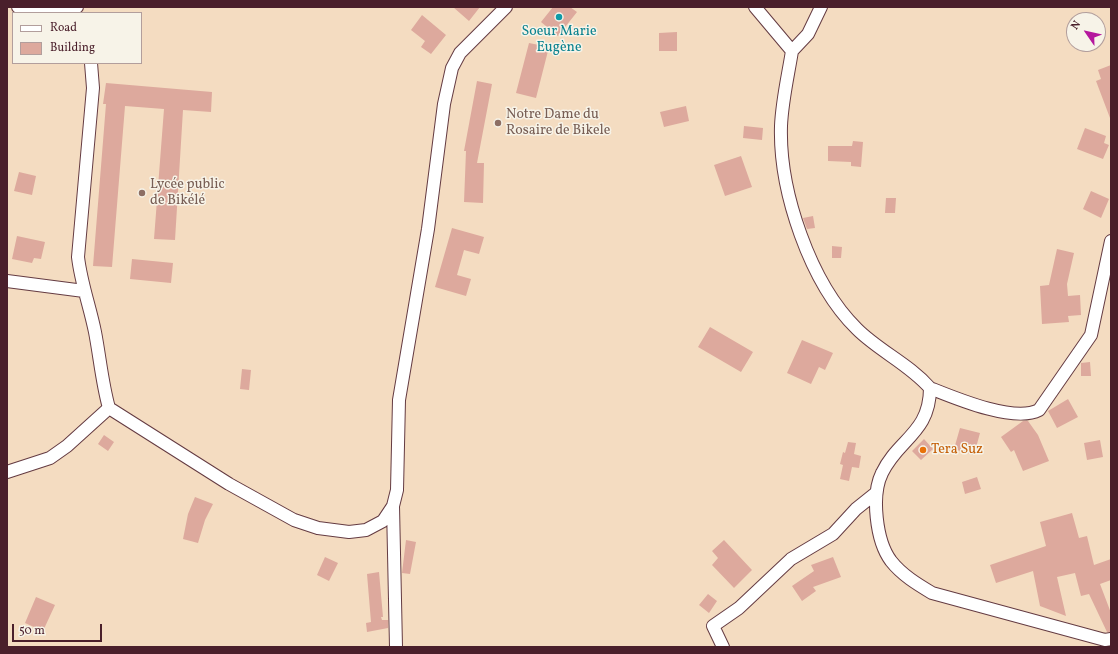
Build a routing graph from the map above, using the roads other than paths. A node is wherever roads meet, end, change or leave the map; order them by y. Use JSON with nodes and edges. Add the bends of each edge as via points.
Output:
{"nodes":[{"id":1,"x":18,"y":7,"type":"edge"},
{"id":2,"x":77,"y":7,"type":"edge"},
{"id":3,"x":506,"y":7,"type":"edge"},
{"id":4,"x":756,"y":7,"type":"edge"},
{"id":5,"x":821,"y":7,"type":"edge"},
{"id":6,"x":792,"y":51,"type":"junction"},
{"id":7,"x":92,"y":64,"type":"edge"},
{"id":8,"x":1111,"y":241,"type":"edge"},
{"id":9,"x":7,"y":281,"type":"edge"},
{"id":10,"x":84,"y":291,"type":"junction"},
{"id":11,"x":930,"y":388,"type":"junction"},
{"id":12,"x":109,"y":408,"type":"junction"},
{"id":13,"x":7,"y":472,"type":"edge"},
{"id":14,"x":876,"y":493,"type":"junction"},
{"id":15,"x":393,"y":506,"type":"junction"},
{"id":16,"x":1111,"y":639,"type":"edge"},
{"id":17,"x":396,"y":647,"type":"edge"},
{"id":18,"x":723,"y":647,"type":"edge"}],
"edges":[{"from":1,"to":2,"type":"street"},
{"from":3,"to":15,"type":"street","via":[[460,53],[452,68],[444,104],[428,229],[399,400],[397,490]]},
{"from":4,"to":6,"type":"street"},
{"from":5,"to":6,"type":"street","via":[[808,34]]},
{"from":6,"to":11,"type":"street","via":[[783,108],[781,144],[787,181],[806,251],[816,273],[856,329],[920,377]]},
{"from":7,"to":10,"type":"street","via":[[93,88],[78,257]]},
{"from":8,"to":11,"type":"street","via":[[1091,335],[1039,410],[1031,414],[1003,411],[980,406]]},
{"from":9,"to":10,"type":"street"},
{"from":10,"to":12,"type":"street","via":[[95,332],[104,392]]},
{"from":11,"to":14,"type":"street","via":[[928,408],[923,422],[891,458],[881,474]]},
{"from":12,"to":13,"type":"street","via":[[50,458]]},
{"from":12,"to":15,"type":"street","via":[[229,484],[294,520],[326,529],[349,532],[366,530],[383,521]]},
{"from":14,"to":16,"type":"street","via":[[877,519],[883,546],[891,560],[909,579],[932,593],[1105,640]]},
{"from":14,"to":18,"type":"street","via":[[832,534],[791,559],[739,608],[713,626]]},
{"from":15,"to":17,"type":"street"}]}
